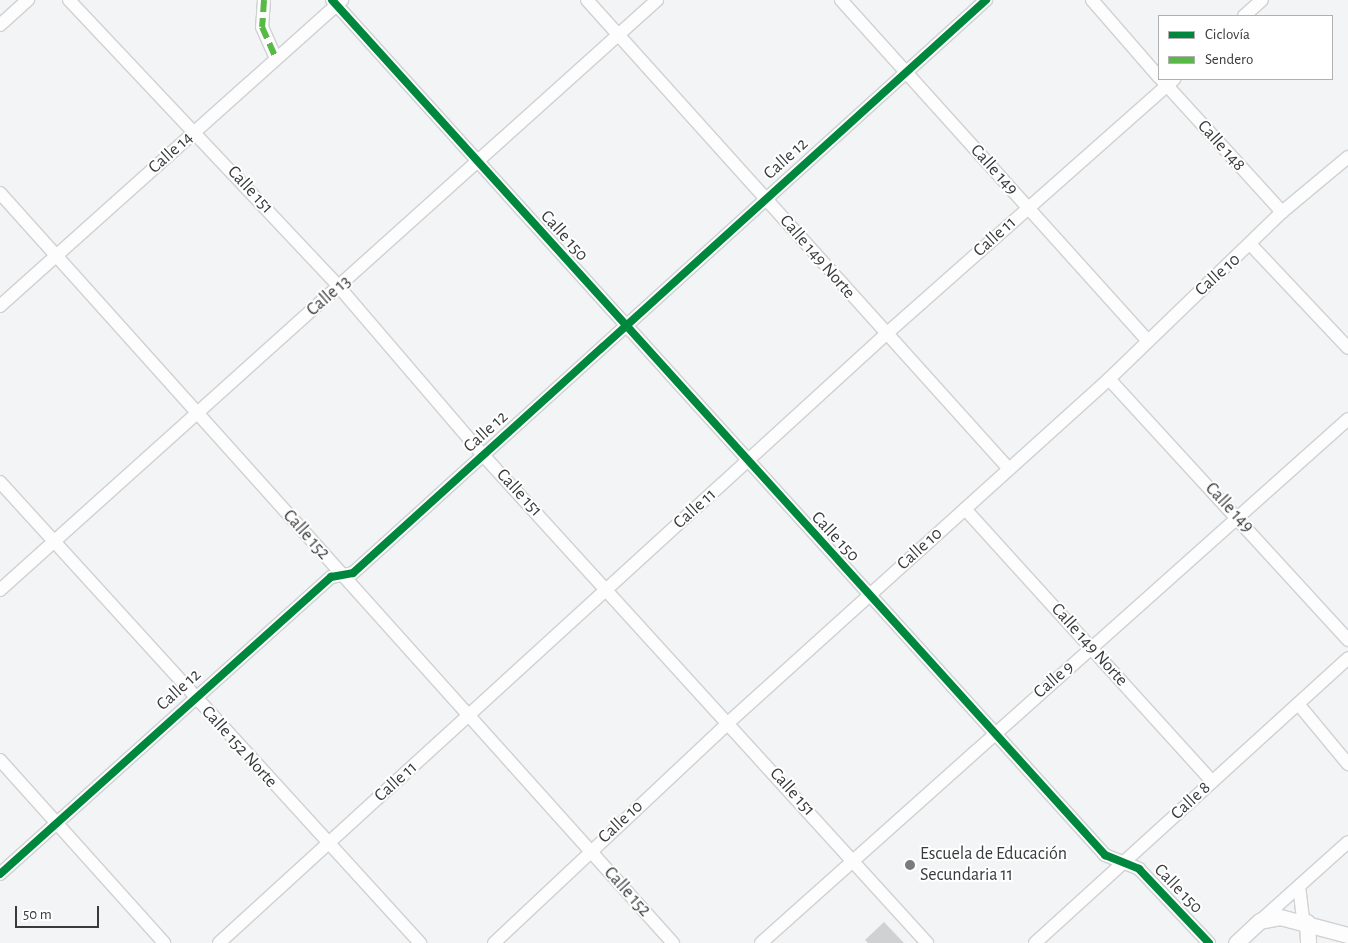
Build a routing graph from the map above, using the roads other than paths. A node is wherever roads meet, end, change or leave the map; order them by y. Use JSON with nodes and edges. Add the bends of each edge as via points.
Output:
{"nodes":[{"id":1,"x":28,"y":0,"type":"edge"},
{"id":2,"x":69,"y":0,"type":"edge"},
{"id":3,"x":264,"y":0,"type":"edge"},
{"id":4,"x":587,"y":0,"type":"edge"},
{"id":5,"x":656,"y":0,"type":"edge"},
{"id":6,"x":841,"y":0,"type":"edge"},
{"id":7,"x":986,"y":0,"type":"edge"},
{"id":8,"x":1092,"y":0,"type":"edge"},
{"id":9,"x":1262,"y":0,"type":"edge"},
{"id":10,"x":336,"y":2,"type":"edge"},
{"id":11,"x":1245,"y":15,"type":"edge"},
{"id":12,"x":0,"y":25,"type":"edge"},
{"id":13,"x":618,"y":35,"type":"junction"},
{"id":14,"x":276,"y":58,"type":"junction"},
{"id":15,"x":906,"y":72,"type":"junction"},
{"id":16,"x":1158,"y":72,"type":"edge"},
{"id":17,"x":1165,"y":80,"type":"edge"},
{"id":18,"x":194,"y":131,"type":"junction"},
{"id":19,"x":1348,"y":157,"type":"edge"},
{"id":20,"x":477,"y":162,"type":"junction"},
{"id":21,"x":0,"y":193,"type":"edge"},
{"id":22,"x":765,"y":198,"type":"junction"},
{"id":23,"x":1029,"y":208,"type":"junction"},
{"id":24,"x":1282,"y":212,"type":"junction"},
{"id":25,"x":1251,"y":245,"type":"junction"},
{"id":26,"x":57,"y":256,"type":"junction"},
{"id":27,"x":339,"y":287,"type":"junction"},
{"id":28,"x":0,"y":306,"type":"edge"},
{"id":29,"x":626,"y":325,"type":"junction"},
{"id":30,"x":885,"y":335,"type":"junction"},
{"id":31,"x":1147,"y":340,"type":"junction"},
{"id":32,"x":1348,"y":348,"type":"edge"},
{"id":33,"x":1109,"y":379,"type":"junction"},
{"id":34,"x":196,"y":413,"type":"junction"},
{"id":35,"x":1348,"y":419,"type":"edge"},
{"id":36,"x":483,"y":455,"type":"junction"},
{"id":37,"x":746,"y":463,"type":"junction"},
{"id":38,"x":1009,"y":469,"type":"junction"},
{"id":39,"x":0,"y":482,"type":"edge"},
{"id":40,"x":965,"y":509,"type":"junction"},
{"id":41,"x":1238,"y":518,"type":"junction"},
{"id":42,"x":54,"y":541,"type":"junction"},
{"id":43,"x":342,"y":575,"type":"junction"},
{"id":44,"x":608,"y":587,"type":"junction"},
{"id":45,"x":0,"y":590,"type":"edge"},
{"id":46,"x":868,"y":595,"type":"junction"},
{"id":47,"x":1348,"y":640,"type":"edge"},
{"id":48,"x":1091,"y":647,"type":"junction"},
{"id":49,"x":1348,"y":658,"type":"edge"},
{"id":50,"x":193,"y":696,"type":"junction"},
{"id":51,"x":1299,"y":706,"type":"junction"},
{"id":52,"x":469,"y":716,"type":"junction"},
{"id":53,"x":729,"y":722,"type":"junction"},
{"id":54,"x":994,"y":732,"type":"junction"},
{"id":55,"x":0,"y":760,"type":"edge"},
{"id":56,"x":1348,"y":764,"type":"edge"},
{"id":57,"x":1212,"y":781,"type":"junction"},
{"id":58,"x":57,"y":823,"type":"junction"},
{"id":59,"x":1348,"y":842,"type":"edge"},
{"id":60,"x":327,"y":844,"type":"junction"},
{"id":61,"x":590,"y":851,"type":"junction"},
{"id":62,"x":854,"y":862,"type":"junction"},
{"id":63,"x":1125,"y":863,"type":"junction"},
{"id":64,"x":0,"y":874,"type":"edge"},
{"id":65,"x":1298,"y":886,"type":"junction"},
{"id":66,"x":1260,"y":921,"type":"junction"},
{"id":67,"x":1305,"y":921,"type":"junction"},
{"id":68,"x":1348,"y":934,"type":"edge"},
{"id":69,"x":1238,"y":942,"type":"edge"},
{"id":70,"x":164,"y":943,"type":"edge"},
{"id":71,"x":219,"y":943,"type":"edge"},
{"id":72,"x":420,"y":943,"type":"edge"},
{"id":73,"x":494,"y":943,"type":"edge"},
{"id":74,"x":673,"y":943,"type":"edge"},
{"id":75,"x":761,"y":943,"type":"edge"},
{"id":76,"x":927,"y":943,"type":"edge"},
{"id":77,"x":1035,"y":943,"type":"edge"},
{"id":78,"x":1209,"y":943,"type":"edge"},
{"id":79,"x":1308,"y":943,"type":"edge"}],
"edges":[{"from":1,"to":12,"type":"street"},
{"from":2,"to":18,"type":"street","name":"Calle 151"},
{"from":3,"to":14,"type":"street","via":[[262,27]]},
{"from":4,"to":13,"type":"street","name":"Calle 149 Norte"},
{"from":5,"to":13,"type":"street","name":"Calle 13"},
{"from":6,"to":15,"type":"street","name":"Calle 149"},
{"from":7,"to":15,"type":"street","name":"Calle 12"},
{"from":8,"to":16,"type":"street","name":"Calle 148"},
{"from":9,"to":11,"type":"street"},
{"from":10,"to":14,"type":"street","name":"Calle 14"},
{"from":10,"to":20,"type":"street","name":"Calle 150"},
{"from":13,"to":20,"type":"street","name":"Calle 13"},
{"from":13,"to":22,"type":"street","name":"Calle 149 Norte"},
{"from":14,"to":18,"type":"street","name":"Calle 14"},
{"from":15,"to":22,"type":"street","name":"Calle 12"},
{"from":15,"to":23,"type":"street","name":"Calle 149"},
{"from":17,"to":23,"type":"street","name":"Calle 11"},
{"from":17,"to":24,"type":"street","name":"Calle 148"},
{"from":18,"to":26,"type":"street","name":"Calle 14"},
{"from":18,"to":27,"type":"street","name":"Calle 151"},
{"from":19,"to":24,"type":"street","name":"Calle 10"},
{"from":20,"to":27,"type":"street","name":"Calle 13"},
{"from":20,"to":29,"type":"street","name":"Calle 150"},
{"from":21,"to":26,"type":"street","name":"Calle 152"},
{"from":22,"to":29,"type":"street","name":"Calle 12"},
{"from":22,"to":30,"type":"street","name":"Calle 149 Norte"},
{"from":23,"to":30,"type":"street","name":"Calle 11"},
{"from":23,"to":31,"type":"street","name":"Calle 149"},
{"from":24,"to":25,"type":"street","name":"Calle 10"},
{"from":25,"to":31,"type":"street","name":"Calle 10"},
{"from":25,"to":32,"type":"street"},
{"from":26,"to":28,"type":"street","name":"Calle 14"},
{"from":26,"to":34,"type":"street","name":"Calle 152"},
{"from":27,"to":34,"type":"street","name":"Calle 13"},
{"from":27,"to":36,"type":"street","name":"Calle 151"},
{"from":29,"to":36,"type":"street","name":"Calle 12"},
{"from":29,"to":37,"type":"street","name":"Calle 150"},
{"from":30,"to":37,"type":"street","name":"Calle 11"},
{"from":30,"to":38,"type":"street","name":"Calle 149 Norte"},
{"from":31,"to":33,"type":"street","name":"Calle 10"},
{"from":33,"to":38,"type":"street","name":"Calle 10"},
{"from":33,"to":41,"type":"street","name":"Calle 149"},
{"from":34,"to":42,"type":"street","name":"Calle 13"},
{"from":34,"to":43,"type":"street","name":"Calle 152"},
{"from":35,"to":41,"type":"street","name":"Calle 9"},
{"from":36,"to":43,"type":"street","name":"Calle 12","via":[[353,573]]},
{"from":36,"to":44,"type":"street","name":"Calle 151"},
{"from":37,"to":44,"type":"street","name":"Calle 11"},
{"from":37,"to":46,"type":"street","name":"Calle 150"},
{"from":38,"to":40,"type":"street","name":"Calle 10"},
{"from":39,"to":42,"type":"street","name":"Calle 152 Norte"},
{"from":40,"to":46,"type":"street","name":"Calle 10"},
{"from":40,"to":48,"type":"street","name":"Calle 149 Norte"},
{"from":41,"to":47,"type":"street","name":"Calle 149"},
{"from":41,"to":48,"type":"street","name":"Calle 9"},
{"from":42,"to":45,"type":"street","name":"Calle 13"},
{"from":42,"to":50,"type":"street","name":"Calle 152 Norte"},
{"from":43,"to":50,"type":"street","name":"Calle 12","via":[[331,577]]},
{"from":43,"to":52,"type":"street","name":"Calle 152"},
{"from":44,"to":52,"type":"street","name":"Calle 11"},
{"from":44,"to":53,"type":"street","name":"Calle 151"},
{"from":46,"to":53,"type":"street","name":"Calle 10"},
{"from":46,"to":54,"type":"street","name":"Calle 150"},
{"from":48,"to":54,"type":"street","name":"Calle 9"},
{"from":48,"to":57,"type":"street","name":"Calle 149 Norte"},
{"from":49,"to":51,"type":"street","name":"Calle 8"},
{"from":50,"to":58,"type":"street","name":"Calle 12"},
{"from":50,"to":60,"type":"street","name":"Calle 152 Norte"},
{"from":51,"to":56,"type":"street"},
{"from":51,"to":57,"type":"street","name":"Calle 8"},
{"from":52,"to":60,"type":"street","name":"Calle 11"},
{"from":52,"to":61,"type":"street","name":"Calle 152"},
{"from":53,"to":61,"type":"street","name":"Calle 10"},
{"from":53,"to":62,"type":"street","name":"Calle 151"},
{"from":54,"to":62,"type":"street","name":"Calle 9"},
{"from":54,"to":63,"type":"street","name":"Calle 150","via":[[1105,855]]},
{"from":55,"to":58,"type":"street"},
{"from":57,"to":63,"type":"street","name":"Calle 8"},
{"from":58,"to":64,"type":"street","name":"Calle 12"},
{"from":58,"to":70,"type":"street"},
{"from":59,"to":65,"type":"street"},
{"from":60,"to":71,"type":"street","name":"Calle 11"},
{"from":60,"to":72,"type":"street","name":"Calle 152 Norte"},
{"from":61,"to":73,"type":"street","name":"Calle 10"},
{"from":61,"to":74,"type":"street","name":"Calle 152"},
{"from":62,"to":75,"type":"street","name":"Calle 9"},
{"from":62,"to":76,"type":"street","name":"Calle 151"},
{"from":63,"to":77,"type":"street","name":"Calle 8"},
{"from":63,"to":78,"type":"street","name":"Calle 150","via":[[1139,869]]},
{"from":65,"to":66,"type":"street"},
{"from":65,"to":67,"type":"street"},
{"from":66,"to":67,"type":"main road","via":[[1280,917]]},
{"from":66,"to":69,"type":"main road"},
{"from":67,"to":68,"type":"main road"},
{"from":67,"to":79,"type":"main road"}]}
